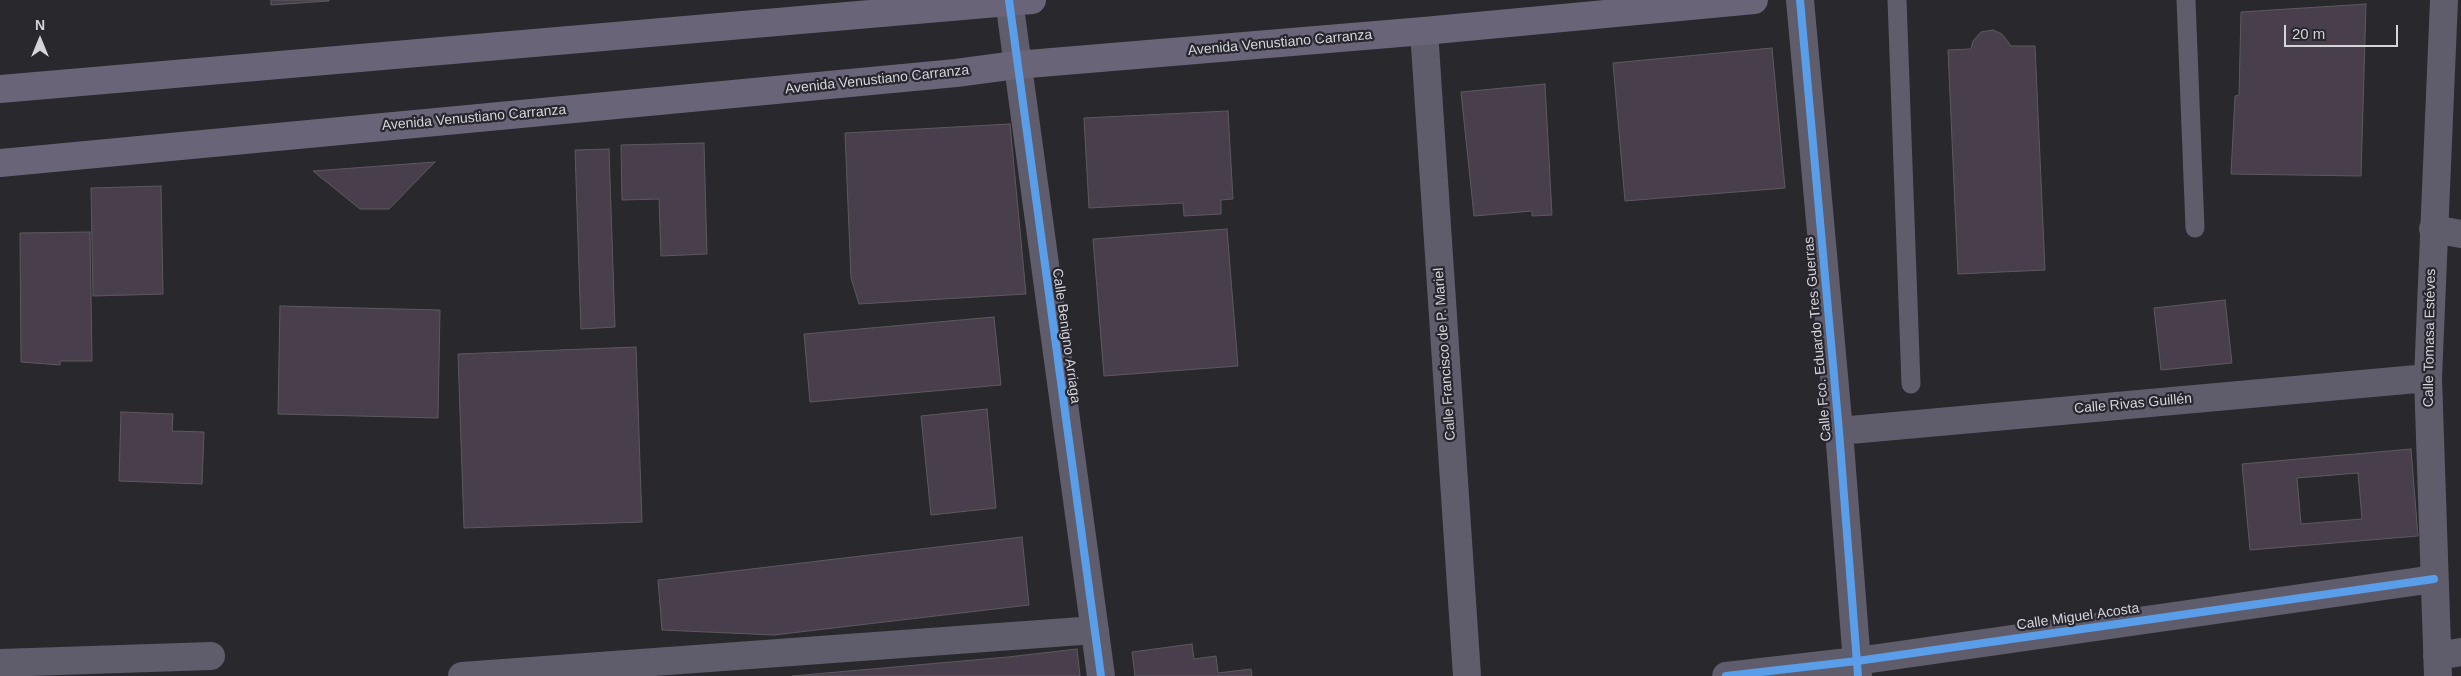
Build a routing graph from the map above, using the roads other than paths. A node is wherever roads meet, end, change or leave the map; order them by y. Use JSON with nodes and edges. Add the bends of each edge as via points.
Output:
{"nodes":[{"id":1,"x":1754,"y":0,"type":"edge"},
{"id":2,"x":1800,"y":0,"type":"edge"},
{"id":3,"x":1897,"y":0,"type":"edge"},
{"id":4,"x":2186,"y":0,"type":"edge"},
{"id":5,"x":2444,"y":0,"type":"edge"},
{"id":6,"x":1016,"y":1,"type":"edge"},
{"id":7,"x":1424,"y":31,"type":"junction"},
{"id":8,"x":1016,"y":65,"type":"junction"},
{"id":9,"x":0,"y":89,"type":"edge"},
{"id":10,"x":0,"y":163,"type":"edge"},
{"id":11,"x":2195,"y":228,"type":"dead end"},
{"id":12,"x":2433,"y":229,"type":"junction"},
{"id":13,"x":2461,"y":234,"type":"edge"},
{"id":14,"x":2428,"y":378,"type":"junction"},
{"id":15,"x":1910,"y":384,"type":"dead end"},
{"id":16,"x":1839,"y":431,"type":"junction"},
{"id":17,"x":2434,"y":578,"type":"junction"},
{"id":18,"x":1095,"y":630,"type":"junction"},
{"id":19,"x":211,"y":656,"type":"dead end"},
{"id":20,"x":2445,"y":662,"type":"edge"},
{"id":21,"x":0,"y":663,"type":"edge"},
{"id":22,"x":1858,"y":669,"type":"edge"},
{"id":23,"x":462,"y":676,"type":"edge"},
{"id":24,"x":1101,"y":676,"type":"edge"},
{"id":25,"x":1467,"y":676,"type":"edge"},
{"id":26,"x":1726,"y":676,"type":"edge"}],
"edges":[{"from":1,"to":7,"type":"main road","name":"Avenida Venustiano Carranza"},
{"from":2,"to":16,"type":"street","name":"Calle Fco. Eduardo Tres Guerras"},
{"from":3,"to":15,"type":"lane"},
{"from":4,"to":11,"type":"lane"},
{"from":5,"to":12,"type":"street","name":"Calle Tomasa Estéves"},
{"from":6,"to":8,"type":"street","name":"Calle Benigno Arriaga"},
{"from":6,"to":9,"type":"main road"},
{"from":7,"to":8,"type":"main road","name":"Avenida Venustiano Carranza"},
{"from":7,"to":25,"type":"street","name":"Calle Francisco de P. Mariel"},
{"from":8,"to":10,"type":"main road","name":"Avenida Venustiano Carranza"},
{"from":8,"to":18,"type":"street","name":"Calle Benigno Arriaga"},
{"from":12,"to":13,"type":"street"},
{"from":12,"to":14,"type":"street","name":"Calle Tomasa Estéves"},
{"from":14,"to":16,"type":"street","name":"Calle Rivas Guillén"},
{"from":14,"to":17,"type":"street","name":"Calle Tomasa Estéves"},
{"from":16,"to":22,"type":"street","name":"Calle Fco. Eduardo Tres Guerras"},
{"from":17,"to":20,"type":"street","name":"Calle Tomasa Estéves"},
{"from":17,"to":22,"type":"street","name":"Calle Miguel Acosta"},
{"from":18,"to":23,"type":"street"},
{"from":18,"to":24,"type":"street","name":"Calle Benigno Arriaga"},
{"from":19,"to":21,"type":"street"},
{"from":22,"to":26,"type":"street","name":"Calle Miguel Acosta"}]}
